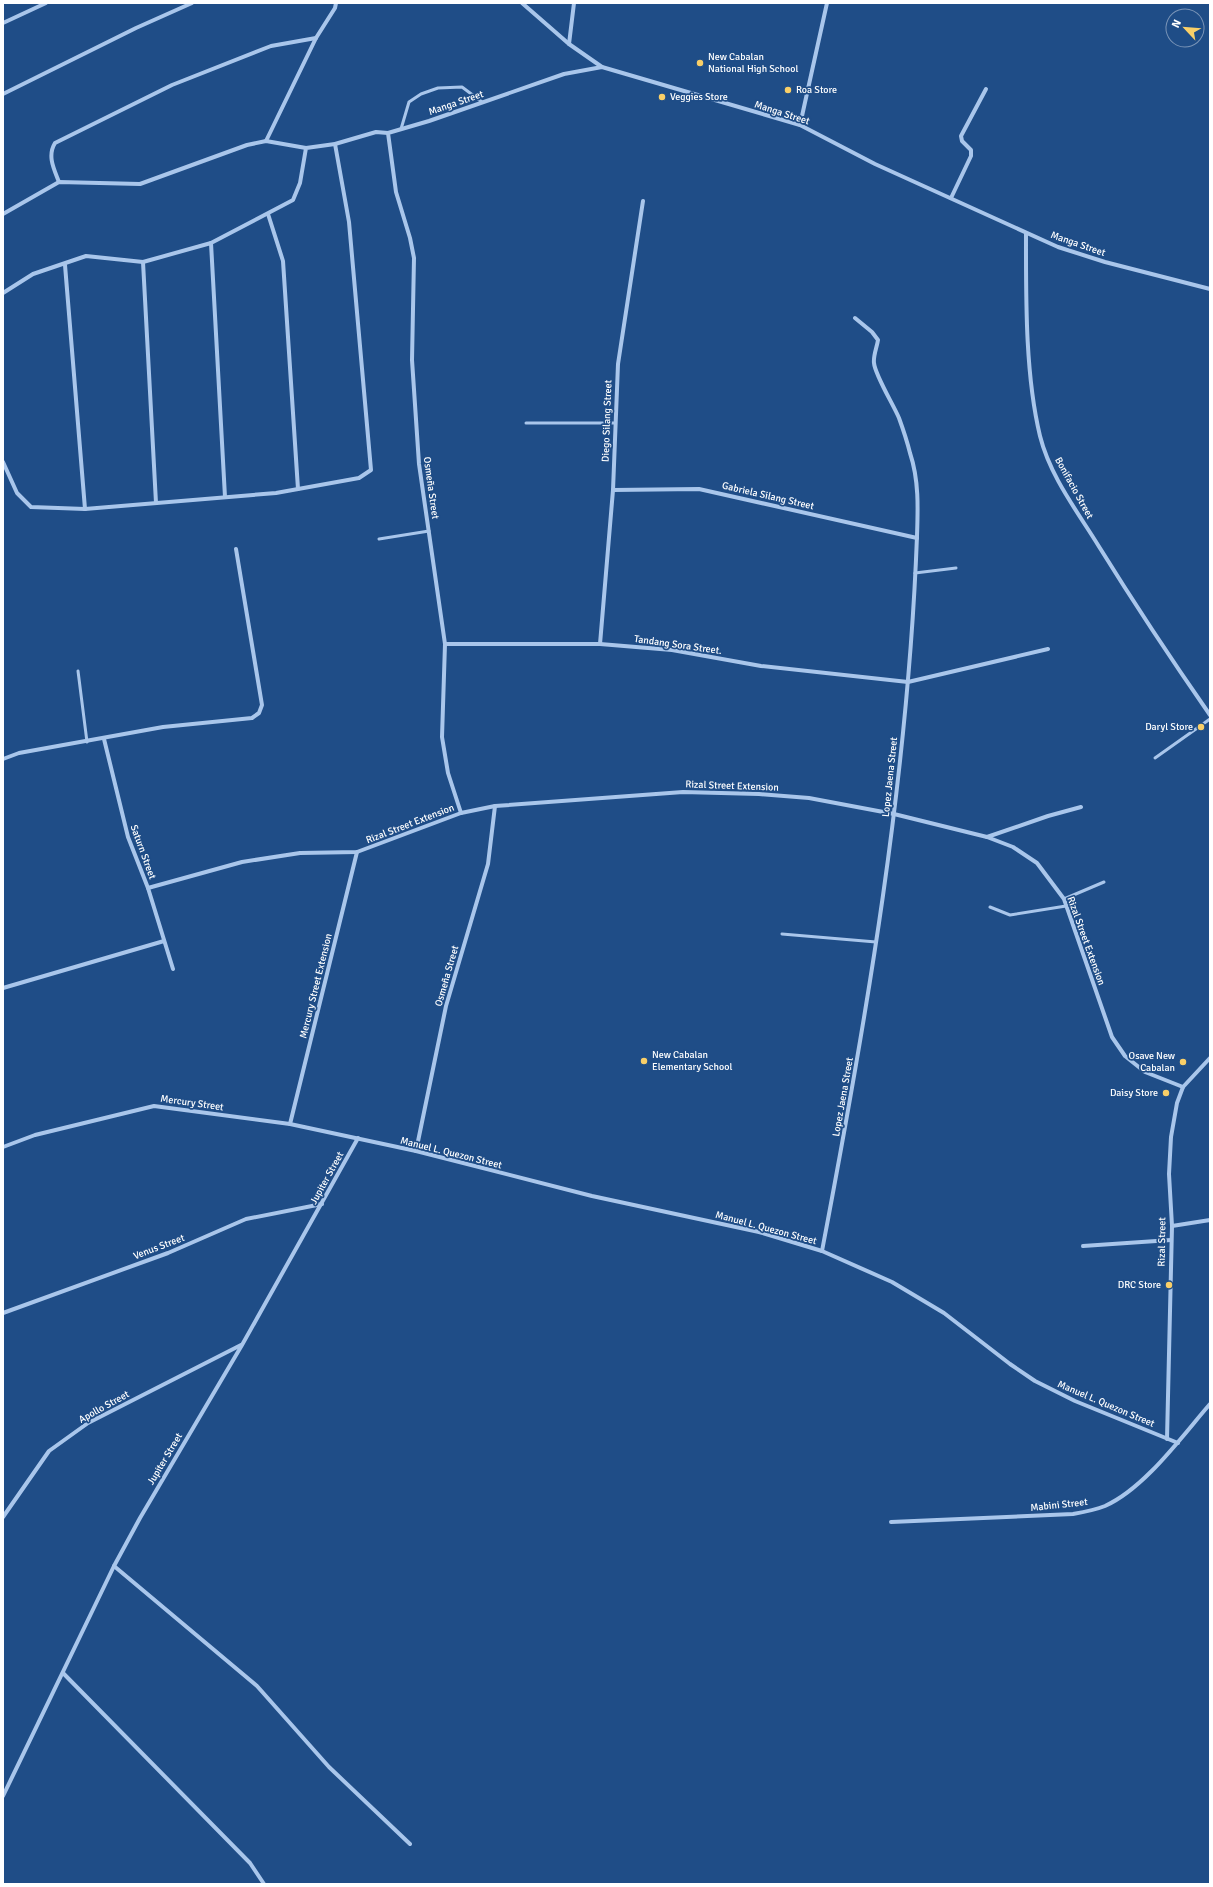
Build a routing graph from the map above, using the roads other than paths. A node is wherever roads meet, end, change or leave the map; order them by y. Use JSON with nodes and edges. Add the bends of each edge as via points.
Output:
{"nodes":[{"id":1,"x":46,"y":3,"type":"edge"},
{"id":2,"x":192,"y":3,"type":"edge"},
{"id":3,"x":336,"y":3,"type":"edge"},
{"id":4,"x":522,"y":3,"type":"edge"},
{"id":5,"x":574,"y":3,"type":"edge"},
{"id":6,"x":827,"y":3,"type":"edge"},
{"id":7,"x":3,"y":23,"type":"edge"},
{"id":8,"x":316,"y":38,"type":"junction"},
{"id":9,"x":569,"y":44,"type":"junction"},
{"id":10,"x":602,"y":67,"type":"junction"},
{"id":11,"x":986,"y":88,"type":"dead end"},
{"id":12,"x":3,"y":94,"type":"edge"},
{"id":13,"x":482,"y":102,"type":"junction"},
{"id":14,"x":800,"y":125,"type":"junction"},
{"id":15,"x":402,"y":129,"type":"junction"},
{"id":16,"x":388,"y":132,"type":"junction"},
{"id":17,"x":266,"y":141,"type":"junction"},
{"id":18,"x":335,"y":144,"type":"junction"},
{"id":19,"x":306,"y":148,"type":"junction"},
{"id":20,"x":59,"y":182,"type":"junction"},
{"id":21,"x":951,"y":198,"type":"junction"},
{"id":22,"x":644,"y":201,"type":"dead end"},
{"id":23,"x":3,"y":214,"type":"edge"},
{"id":24,"x":268,"y":214,"type":"junction"},
{"id":25,"x":1026,"y":234,"type":"junction"},
{"id":26,"x":211,"y":243,"type":"junction"},
{"id":27,"x":143,"y":262,"type":"junction"},
{"id":28,"x":65,"y":265,"type":"junction"},
{"id":29,"x":1210,"y":290,"type":"edge"},
{"id":30,"x":3,"y":293,"type":"edge"},
{"id":31,"x":855,"y":318,"type":"dead end"},
{"id":32,"x":526,"y":423,"type":"dead end"},
{"id":33,"x":615,"y":423,"type":"junction"},
{"id":34,"x":3,"y":462,"type":"edge"},
{"id":35,"x":298,"y":489,"type":"junction"},
{"id":36,"x":613,"y":490,"type":"junction"},
{"id":37,"x":225,"y":497,"type":"junction"},
{"id":38,"x":156,"y":503,"type":"junction"},
{"id":39,"x":85,"y":509,"type":"junction"},
{"id":40,"x":429,"y":532,"type":"junction"},
{"id":41,"x":917,"y":538,"type":"junction"},
{"id":42,"x":379,"y":539,"type":"dead end"},
{"id":43,"x":236,"y":549,"type":"dead end"},
{"id":44,"x":956,"y":568,"type":"dead end"},
{"id":45,"x":915,"y":573,"type":"junction"},
{"id":46,"x":445,"y":644,"type":"junction"},
{"id":47,"x":600,"y":644,"type":"junction"},
{"id":48,"x":1048,"y":649,"type":"dead end"},
{"id":49,"x":78,"y":672,"type":"dead end"},
{"id":50,"x":908,"y":682,"type":"junction"},
{"id":51,"x":1210,"y":715,"type":"edge"},
{"id":52,"x":1210,"y":719,"type":"edge"},
{"id":53,"x":104,"y":739,"type":"junction"},
{"id":54,"x":87,"y":742,"type":"junction"},
{"id":55,"x":3,"y":758,"type":"edge"},
{"id":56,"x":1155,"y":758,"type":"dead end"},
{"id":57,"x":495,"y":806,"type":"junction"},
{"id":58,"x":1081,"y":807,"type":"dead end"},
{"id":59,"x":461,"y":813,"type":"junction"},
{"id":60,"x":894,"y":814,"type":"junction"},
{"id":61,"x":987,"y":837,"type":"junction"},
{"id":62,"x":357,"y":852,"type":"junction"},
{"id":63,"x":1104,"y":882,"type":"dead end"},
{"id":64,"x":148,"y":888,"type":"junction"},
{"id":65,"x":1064,"y":899,"type":"junction"},
{"id":66,"x":1066,"y":906,"type":"junction"},
{"id":67,"x":990,"y":907,"type":"dead end"},
{"id":68,"x":782,"y":934,"type":"dead end"},
{"id":69,"x":164,"y":940,"type":"junction"},
{"id":70,"x":876,"y":942,"type":"junction"},
{"id":71,"x":173,"y":970,"type":"dead end"},
{"id":72,"x":3,"y":988,"type":"edge"},
{"id":73,"x":1210,"y":1058,"type":"edge"},
{"id":74,"x":1183,"y":1087,"type":"junction"},
{"id":75,"x":290,"y":1124,"type":"junction"},
{"id":76,"x":358,"y":1138,"type":"junction"},
{"id":77,"x":3,"y":1147,"type":"edge"},
{"id":78,"x":416,"y":1151,"type":"junction"},
{"id":79,"x":322,"y":1204,"type":"junction"},
{"id":80,"x":1210,"y":1220,"type":"edge"},
{"id":81,"x":1172,"y":1226,"type":"junction"},
{"id":82,"x":1170,"y":1240,"type":"junction"},
{"id":83,"x":1083,"y":1246,"type":"dead end"},
{"id":84,"x":822,"y":1251,"type":"junction"},
{"id":85,"x":3,"y":1313,"type":"edge"},
{"id":86,"x":242,"y":1345,"type":"junction"},
{"id":87,"x":1210,"y":1404,"type":"edge"},
{"id":88,"x":1167,"y":1439,"type":"junction"},
{"id":89,"x":1178,"y":1443,"type":"junction"},
{"id":90,"x":3,"y":1517,"type":"edge"},
{"id":91,"x":891,"y":1522,"type":"dead end"},
{"id":92,"x":114,"y":1566,"type":"junction"},
{"id":93,"x":63,"y":1673,"type":"junction"},
{"id":94,"x":3,"y":1796,"type":"edge"},
{"id":95,"x":410,"y":1844,"type":"dead end"},
{"id":96,"x":264,"y":1884,"type":"edge"}],
"edges":[{"from":1,"to":7,"type":"street"},
{"from":2,"to":12,"type":"street"},
{"from":3,"to":8,"type":"street"},
{"from":4,"to":9,"type":"street"},
{"from":5,"to":9,"type":"street"},
{"from":6,"to":14,"type":"street"},
{"from":8,"to":17,"type":"street"},
{"from":8,"to":20,"type":"street","via":[[271,46],[172,85],[55,143],[50,150],[51,162]]},
{"from":9,"to":10,"type":"street"},
{"from":10,"to":13,"type":"street","name":"Manga Street","via":[[564,74]]},
{"from":10,"to":14,"type":"street","name":"Manga Street"},
{"from":11,"to":21,"type":"street","via":[[961,136],[962,141],[971,150],[971,156]]},
{"from":13,"to":15,"type":"street","name":"Manga Street"},
{"from":13,"to":15,"type":"lane","via":[[462,87],[438,88],[409,102]]},
{"from":14,"to":21,"type":"street","name":"Manga Street","via":[[875,164]]},
{"from":15,"to":16,"type":"street","name":"Manga Street"},
{"from":16,"to":18,"type":"street","name":"Manga Street","via":[[376,132]]},
{"from":16,"to":40,"type":"street","name":"Osmeña Street","via":[[396,192],[414,258],[412,360],[419,464]]},
{"from":17,"to":19,"type":"street","name":"Manga Street"},
{"from":17,"to":20,"type":"street","via":[[247,145],[140,184]]},
{"from":18,"to":19,"type":"street","name":"Manga Street"},
{"from":18,"to":35,"type":"street","via":[[349,222],[371,470],[359,478]]},
{"from":19,"to":24,"type":"street","via":[[300,183],[293,200]]},
{"from":20,"to":23,"type":"street"},
{"from":21,"to":25,"type":"street","name":"Manga Street"},
{"from":22,"to":33,"type":"street","name":"Diego Silang Street","via":[[618,364]]},
{"from":24,"to":26,"type":"street"},
{"from":24,"to":35,"type":"street","via":[[283,261]]},
{"from":25,"to":29,"type":"street","name":"Manga Street","via":[[1105,262]]},
{"from":25,"to":51,"type":"street","name":"Bonifacio Street","via":[[1026,303],[1032,378],[1040,436],[1050,464],[1156,638]]},
{"from":26,"to":27,"type":"street"},
{"from":26,"to":37,"type":"street"},
{"from":27,"to":28,"type":"street","via":[[86,256]]},
{"from":27,"to":38,"type":"street"},
{"from":28,"to":30,"type":"street","via":[[33,274]]},
{"from":28,"to":39,"type":"street"},
{"from":31,"to":41,"type":"street","name":"Lopez Jaena Street","via":[[878,340],[873,361],[899,418],[911,456],[918,500]]},
{"from":32,"to":33,"type":"lane"},
{"from":33,"to":36,"type":"street","name":"Diego Silang Street"},
{"from":34,"to":39,"type":"street","via":[[17,493],[32,507]]},
{"from":35,"to":37,"type":"street"},
{"from":36,"to":41,"type":"street","name":"Gabriela Silang Street","via":[[699,489]]},
{"from":36,"to":47,"type":"street","name":"Diego Silang Street"},
{"from":37,"to":38,"type":"street"},
{"from":38,"to":39,"type":"street"},
{"from":40,"to":42,"type":"lane"},
{"from":40,"to":46,"type":"street","name":"Osmeña Street"},
{"from":41,"to":45,"type":"street","name":"Lopez Jaena Street"},
{"from":43,"to":53,"type":"street","via":[[262,705],[258,713],[252,718],[163,727]]},
{"from":44,"to":45,"type":"lane"},
{"from":45,"to":50,"type":"street","name":"Lopez Jaena Street"},
{"from":46,"to":47,"type":"street","name":"Tandang Sora Street."},
{"from":46,"to":59,"type":"street","name":"Osmeña Street","via":[[442,737],[448,773]]},
{"from":47,"to":50,"type":"street","name":"Tandang Sora Street.","via":[[672,650],[761,666]]},
{"from":48,"to":50,"type":"street","name":"Tandang Sora Street."},
{"from":49,"to":54,"type":"lane"},
{"from":50,"to":60,"type":"street","name":"Lopez Jaena Street"},
{"from":52,"to":56,"type":"lane"},
{"from":53,"to":54,"type":"street"},
{"from":53,"to":64,"type":"street","name":"Saturn Street","via":[[128,837]]},
{"from":54,"to":55,"type":"street"},
{"from":57,"to":59,"type":"street","name":"Rizal Street Extension"},
{"from":57,"to":60,"type":"street","name":"Rizal Street Extension","via":[[684,792],[809,798]]},
{"from":57,"to":78,"type":"street","name":"Osmeña Street","via":[[488,864],[446,1006]]},
{"from":58,"to":61,"type":"street"},
{"from":59,"to":62,"type":"street","name":"Rizal Street Extension"},
{"from":60,"to":61,"type":"street","name":"Rizal Street Extension"},
{"from":60,"to":70,"type":"street","name":"Lopez Jaena Street"},
{"from":61,"to":65,"type":"street","name":"Rizal Street Extension","via":[[1013,847],[1037,863]]},
{"from":62,"to":64,"type":"street","name":"Rizal Street Extension","via":[[300,853],[242,862]]},
{"from":62,"to":75,"type":"street","name":"Mercury Street Extension"},
{"from":63,"to":65,"type":"lane"},
{"from":64,"to":69,"type":"street","name":"Saturn Street"},
{"from":65,"to":66,"type":"street","name":"Rizal Street Extension"},
{"from":66,"to":67,"type":"lane","via":[[1010,915]]},
{"from":66,"to":74,"type":"street","name":"Rizal Street Extension","via":[[1112,1037],[1125,1056],[1145,1072]]},
{"from":68,"to":70,"type":"lane"},
{"from":69,"to":71,"type":"street","name":"Saturn Street"},
{"from":69,"to":72,"type":"street"},
{"from":70,"to":84,"type":"street","name":"Lopez Jaena Street","via":[[855,1076]]},
{"from":73,"to":74,"type":"street","name":"Rizal Street"},
{"from":74,"to":81,"type":"street","name":"Rizal Street","via":[[1177,1103],[1171,1137],[1169,1174]]},
{"from":75,"to":76,"type":"street","name":"Mercury Street"},
{"from":75,"to":77,"type":"street","name":"Mercury Street","via":[[154,1106],[35,1135]]},
{"from":76,"to":78,"type":"street","name":"Manuel L. Quezon Street"},
{"from":76,"to":79,"type":"street","name":"Jupiter Street"},
{"from":78,"to":84,"type":"street","name":"Manuel L. Quezon Street","via":[[592,1196],[759,1232]]},
{"from":79,"to":85,"type":"street","name":"Venus Street","via":[[246,1219],[168,1253]]},
{"from":79,"to":86,"type":"street","name":"Jupiter Street"},
{"from":80,"to":81,"type":"street"},
{"from":81,"to":82,"type":"street","name":"Rizal Street"},
{"from":82,"to":83,"type":"street"},
{"from":82,"to":88,"type":"street","name":"Rizal Street"},
{"from":84,"to":88,"type":"street","name":"Manuel L. Quezon Street","via":[[892,1282],[923,1300],[1035,1381],[1075,1401]]},
{"from":86,"to":90,"type":"street","name":"Apollo Street","via":[[88,1423],[49,1451]]},
{"from":86,"to":92,"type":"street","name":"Jupiter Street"},
{"from":87,"to":89,"type":"street","name":"Mabini Street"},
{"from":88,"to":89,"type":"street","name":"Manuel L. Quezon Street"},
{"from":89,"to":91,"type":"street","name":"Mabini Street","via":[[1124,1494],[1106,1506],[1087,1512]]},
{"from":92,"to":93,"type":"street","name":"Jupiter Street"},
{"from":92,"to":95,"type":"street","via":[[257,1686],[329,1767]]},
{"from":93,"to":94,"type":"street","name":"Jupiter Street"},
{"from":93,"to":96,"type":"street","via":[[250,1863]]}]}
